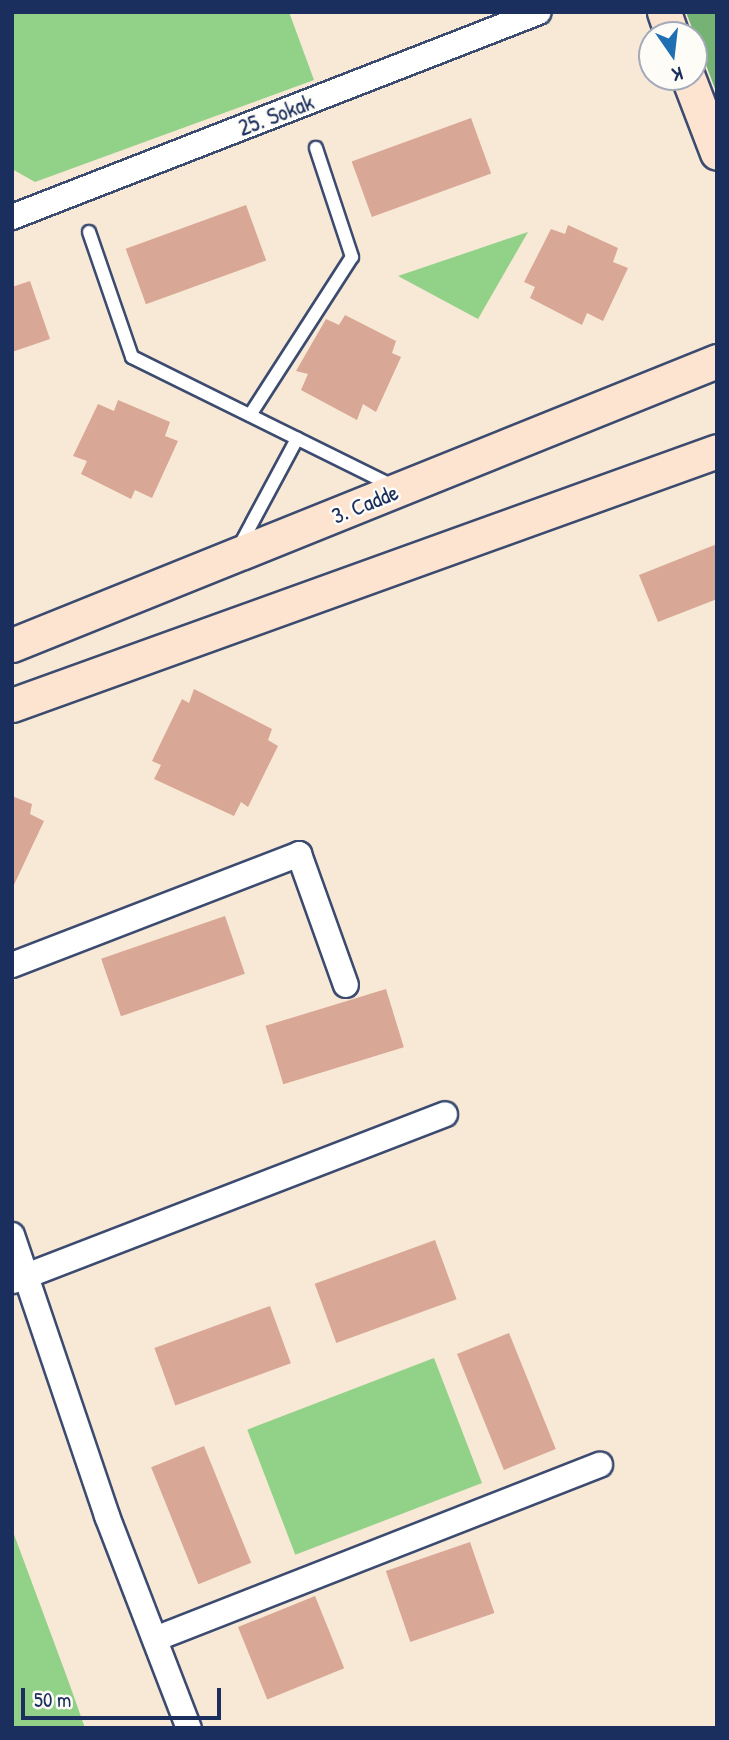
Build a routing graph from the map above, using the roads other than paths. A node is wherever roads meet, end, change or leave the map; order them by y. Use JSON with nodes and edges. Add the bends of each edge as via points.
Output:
{"nodes":[{"id":1,"x":539,"y":12,"type":"edge"},
{"id":2,"x":693,"y":91,"type":"edge"},
{"id":3,"x":316,"y":148,"type":"dead end"},
{"id":4,"x":717,"y":153,"type":"edge"},
{"id":5,"x":12,"y":217,"type":"edge"},
{"id":6,"x":89,"y":232,"type":"dead end"},
{"id":7,"x":717,"y":361,"type":"edge"},
{"id":8,"x":250,"y":415,"type":"junction"},
{"id":9,"x":297,"y":439,"type":"junction"},
{"id":10,"x":717,"y":451,"type":"edge"},
{"id":11,"x":401,"y":490,"type":"junction"},
{"id":12,"x":233,"y":557,"type":"junction"},
{"id":13,"x":12,"y":645,"type":"edge"},
{"id":14,"x":12,"y":705,"type":"edge"},
{"id":15,"x":12,"y":965,"type":"edge"},
{"id":16,"x":346,"y":985,"type":"dead end"},
{"id":17,"x":445,"y":1114,"type":"dead end"},
{"id":18,"x":12,"y":1235,"type":"edge"},
{"id":19,"x":20,"y":1278,"type":"edge"},
{"id":20,"x":600,"y":1465,"type":"dead end"},
{"id":21,"x":155,"y":1639,"type":"junction"},
{"id":22,"x":189,"y":1728,"type":"edge"}],
"edges":[{"from":1,"to":5,"type":"street","name":"25. Sokak"},
{"from":2,"to":4,"type":"main road"},
{"from":3,"to":8,"type":"lane","via":[[352,257]]},
{"from":6,"to":8,"type":"lane","via":[[132,357]]},
{"from":7,"to":11,"type":"main road","name":"3. Cadde"},
{"from":8,"to":9,"type":"lane"},
{"from":9,"to":11,"type":"lane"},
{"from":9,"to":12,"type":"lane"},
{"from":10,"to":14,"type":"main road"},
{"from":11,"to":12,"type":"main road","name":"3. Cadde"},
{"from":12,"to":13,"type":"main road","name":"3. Cadde"},
{"from":15,"to":16,"type":"street","via":[[299,854]]},
{"from":17,"to":19,"type":"street"},
{"from":18,"to":19,"type":"street"},
{"from":19,"to":21,"type":"street"},
{"from":20,"to":21,"type":"street"},
{"from":21,"to":22,"type":"street"}]}
